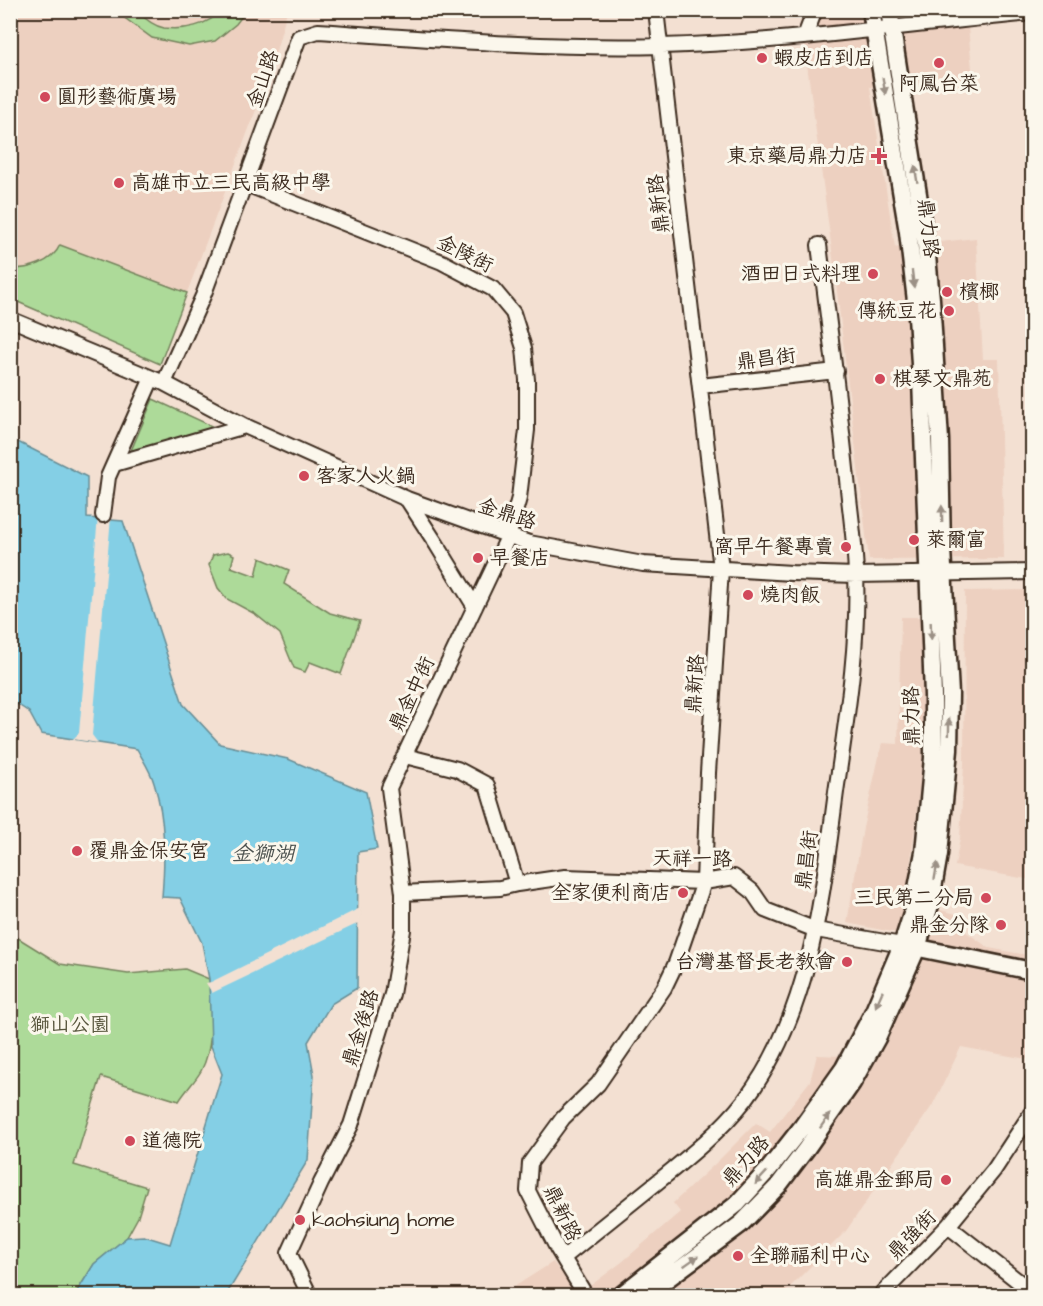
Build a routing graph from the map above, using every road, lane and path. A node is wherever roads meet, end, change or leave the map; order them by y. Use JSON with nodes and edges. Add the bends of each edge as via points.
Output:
{"nodes":[{"id":1,"x":656,"y":10,"type":"edge"},
{"id":2,"x":815,"y":10,"type":"edge"},
{"id":3,"x":871,"y":10,"type":"edge"},
{"id":4,"x":1032,"y":13,"type":"edge"},
{"id":5,"x":890,"y":19,"type":"edge"},
{"id":6,"x":874,"y":28,"type":"junction"},
{"id":7,"x":805,"y":36,"type":"junction"},
{"id":8,"x":661,"y":46,"type":"junction"},
{"id":9,"x":246,"y":184,"type":"junction"},
{"id":10,"x":819,"y":245,"type":"dead end"},
{"id":11,"x":10,"y":319,"type":"edge"},
{"id":12,"x":836,"y":370,"type":"junction"},
{"id":13,"x":158,"y":381,"type":"junction"},
{"id":14,"x":700,"y":386,"type":"junction"},
{"id":15,"x":245,"y":426,"type":"junction"},
{"id":16,"x":114,"y":464,"type":"junction"},
{"id":17,"x":407,"y":499,"type":"junction"},
{"id":18,"x":103,"y":515,"type":"dead end"},
{"id":19,"x":508,"y":537,"type":"junction"},
{"id":20,"x":721,"y":569,"type":"junction"},
{"id":21,"x":1032,"y":572,"type":"edge"},
{"id":22,"x":936,"y":573,"type":"junction"},
{"id":23,"x":856,"y":575,"type":"junction"},
{"id":24,"x":475,"y":607,"type":"junction"},
{"id":25,"x":405,"y":756,"type":"junction"},
{"id":26,"x":704,"y":882,"type":"junction"},
{"id":27,"x":517,"y":884,"type":"junction"},
{"id":28,"x":403,"y":893,"type":"junction"},
{"id":29,"x":816,"y":930,"type":"junction"},
{"id":30,"x":909,"y":946,"type":"junction"},
{"id":31,"x":1032,"y":971,"type":"edge"},
{"id":32,"x":1032,"y":1112,"type":"edge"},
{"id":33,"x":948,"y":1226,"type":"junction"},
{"id":34,"x":563,"y":1258,"type":"junction"},
{"id":35,"x":1032,"y":1292,"type":"edge"},
{"id":36,"x":310,"y":1296,"type":"edge"},
{"id":37,"x":586,"y":1296,"type":"edge"},
{"id":38,"x":620,"y":1296,"type":"edge"},
{"id":39,"x":644,"y":1296,"type":"edge"},
{"id":40,"x":880,"y":1296,"type":"edge"}],
"edges":[{"from":1,"to":8,"type":"street","name":"鼎新路"},
{"from":2,"to":7,"type":"street"},
{"from":3,"to":6,"type":"street","name":"鼎力路"},
{"from":4,"to":5,"type":"street","name":"金山路"},
{"from":5,"to":6,"type":"street","name":"金山路"},
{"from":22,"to":5,"type":"street","name":"鼎力路","one_way":true,"via":[[940,430],[931,299],[920,199]]},
{"from":6,"to":7,"type":"street","name":"金山路"},
{"from":6,"to":22,"type":"street","name":"鼎力路","one_way":true,"via":[[916,301]]},
{"from":7,"to":8,"type":"street","name":"金山路"},
{"from":8,"to":9,"type":"street","name":"金山路","via":[[458,41],[318,31],[299,37]]},
{"from":8,"to":14,"type":"street","name":"鼎新路"},
{"from":9,"to":13,"type":"street","name":"金山路","via":[[203,296]]},
{"from":9,"to":19,"type":"street","name":"金陵街","via":[[442,262],[494,289],[513,313],[524,348],[527,430],[519,498]]},
{"from":10,"to":12,"type":"street","name":"鼎昌街"},
{"from":11,"to":13,"type":"street","name":"金鼎路"},
{"from":12,"to":14,"type":"street","name":"鼎昌街"},
{"from":12,"to":23,"type":"street","name":"鼎昌街"},
{"from":13,"to":15,"type":"street","name":"金鼎路"},
{"from":13,"to":16,"type":"street","name":"金山路"},
{"from":14,"to":20,"type":"street","name":"鼎新路"},
{"from":15,"to":16,"type":"street"},
{"from":15,"to":17,"type":"street","name":"金鼎路"},
{"from":16,"to":18,"type":"street","name":"金山路","via":[[108,477]]},
{"from":17,"to":19,"type":"street","name":"金鼎路"},
{"from":17,"to":24,"type":"street"},
{"from":19,"to":20,"type":"street","name":"金鼎路","via":[[572,553],[643,564]]},
{"from":19,"to":24,"type":"street","name":"鼎金中街"},
{"from":20,"to":23,"type":"street","name":"金鼎路"},
{"from":20,"to":26,"type":"street","name":"鼎新路"},
{"from":21,"to":22,"type":"street","name":"金鼎路"},
{"from":22,"to":23,"type":"street","name":"金鼎路"},
{"from":22,"to":30,"type":"street","name":"鼎力路","via":[[933,758]]},
{"from":23,"to":29,"type":"street","name":"鼎昌街","via":[[848,710]]},
{"from":24,"to":25,"type":"street","name":"鼎金中街"},
{"from":25,"to":27,"type":"street","name":"鼎金中街","via":[[457,769],[487,785]]},
{"from":25,"to":28,"type":"street","name":"鼎金後路","via":[[389,788]]},
{"from":26,"to":27,"type":"street","name":"天祥一路","via":[[565,877]]},
{"from":26,"to":29,"type":"street","name":"天祥一路","via":[[734,877],[752,891],[765,910]]},
{"from":26,"to":34,"type":"street","name":"鼎新路","via":[[664,988],[598,1084],[563,1118],[530,1163],[528,1191]]},
{"from":27,"to":28,"type":"street","name":"天祥一路"},
{"from":28,"to":36,"type":"street","name":"鼎金後路","via":[[403,930],[392,994],[351,1125],[289,1253]]},
{"from":29,"to":30,"type":"street","name":"天祥一路"},
{"from":29,"to":34,"type":"street","name":"鼎昌街","via":[[781,1042],[744,1102],[688,1157]]},
{"from":30,"to":31,"type":"street","name":"天祥一路"},
{"from":30,"to":38,"type":"street","name":"鼎力路","one_way":true,"via":[[844,1068],[769,1169],[737,1204]]},
{"from":39,"to":30,"type":"street","name":"鼎力路","one_way":true,"via":[[741,1224],[778,1186],[852,1083],[877,1038]]},
{"from":32,"to":33,"type":"street","name":"鼎強街","via":[[994,1170]]},
{"from":33,"to":35,"type":"street"},
{"from":33,"to":40,"type":"street","name":"鼎強街"},
{"from":34,"to":37,"type":"street","name":"鼎新路"}]}
